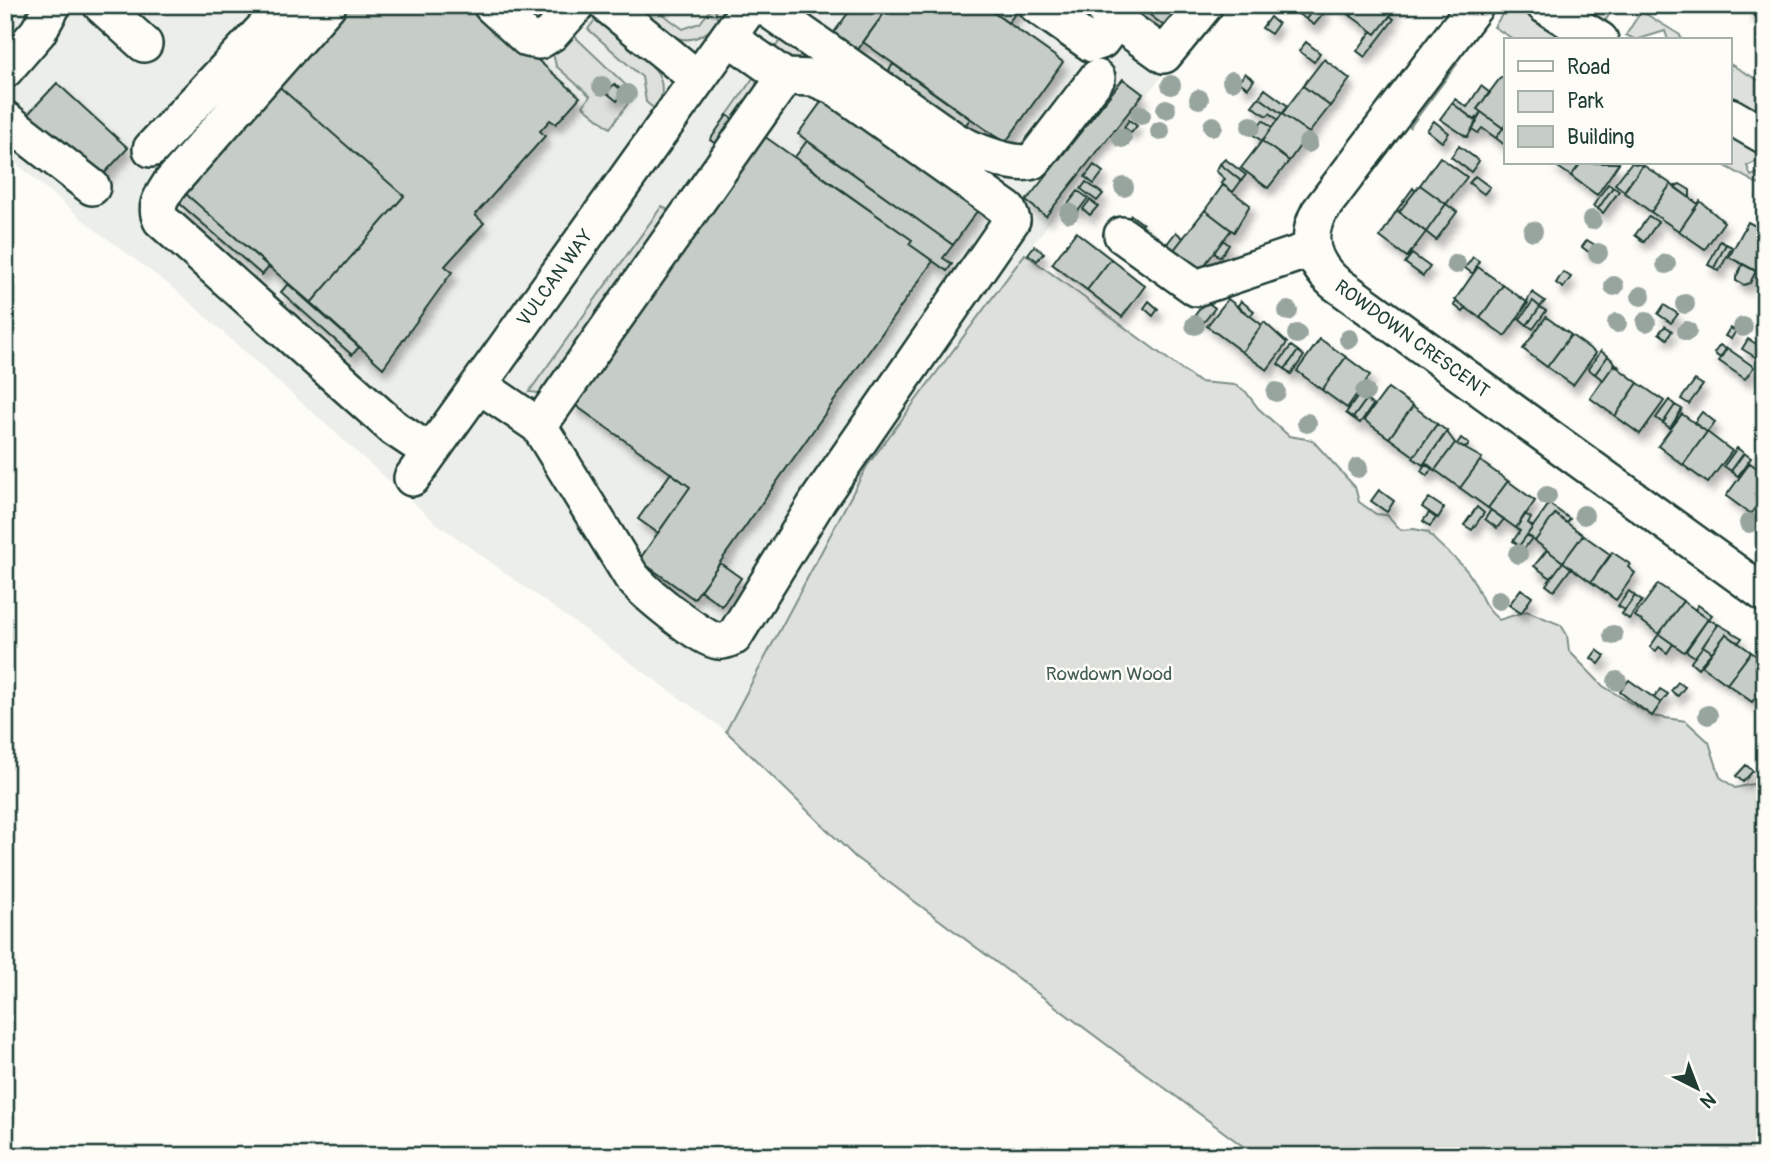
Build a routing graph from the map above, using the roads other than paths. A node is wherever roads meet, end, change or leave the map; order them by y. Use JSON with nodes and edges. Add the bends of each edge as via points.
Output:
{"nodes":[{"id":1,"x":53,"y":5,"type":"edge"},
{"id":2,"x":101,"y":5,"type":"edge"},
{"id":3,"x":286,"y":5,"type":"edge"},
{"id":4,"x":328,"y":5,"type":"edge"},
{"id":5,"x":491,"y":5,"type":"edge"},
{"id":6,"x":577,"y":5,"type":"edge"},
{"id":7,"x":607,"y":5,"type":"edge"},
{"id":8,"x":751,"y":5,"type":"edge"},
{"id":9,"x":762,"y":5,"type":"edge"},
{"id":10,"x":1036,"y":5,"type":"edge"},
{"id":11,"x":1205,"y":5,"type":"edge"},
{"id":12,"x":1476,"y":5,"type":"edge"},
{"id":13,"x":1544,"y":5,"type":"edge"},
{"id":14,"x":728,"y":37,"type":"junction"},
{"id":15,"x":1597,"y":38,"type":"edge"},
{"id":16,"x":144,"y":44,"type":"dead end"},
{"id":17,"x":5,"y":70,"type":"edge"},
{"id":18,"x":785,"y":77,"type":"junction"},
{"id":19,"x":1097,"y":78,"type":"dead end"},
{"id":20,"x":698,"y":79,"type":"junction"},
{"id":21,"x":1732,"y":117,"type":"edge"},
{"id":22,"x":5,"y":118,"type":"edge"},
{"id":23,"x":1765,"y":136,"type":"edge"},
{"id":24,"x":151,"y":149,"type":"dead end"},
{"id":25,"x":92,"y":187,"type":"dead end"},
{"id":26,"x":1122,"y":235,"type":"dead end"},
{"id":27,"x":1312,"y":250,"type":"junction"},
{"id":28,"x":479,"y":385,"type":"junction"},
{"id":29,"x":539,"y":426,"type":"junction"},
{"id":30,"x":1765,"y":594,"type":"edge"}],
"edges":[{"from":1,"to":17,"type":"street","via":[[38,32]]},
{"from":2,"to":16,"type":"street"},
{"from":3,"to":24,"type":"street"},
{"from":4,"to":28,"type":"street","name":"VULCAN WAY","via":[[170,184],[157,212],[394,428],[421,465]]},
{"from":5,"to":6,"type":"street","via":[[528,38],[539,41]]},
{"from":7,"to":20,"type":"street"},
{"from":8,"to":14,"type":"street","name":"VULCAN WAY"},
{"from":9,"to":19,"type":"street","via":[[954,140],[1023,164],[1034,160]]},
{"from":10,"to":11,"type":"street","via":[[1092,44],[1101,41],[1112,18],[1164,55]]},
{"from":12,"to":27,"type":"street","via":[[1319,212],[1312,226]]},
{"from":13,"to":15,"type":"street"},
{"from":14,"to":18,"type":"street"},
{"from":14,"to":20,"type":"street","name":"VULCAN WAY"},
{"from":18,"to":29,"type":"street"},
{"from":18,"to":29,"type":"street","via":[[814,78],[833,86],[1008,210],[1012,220],[819,499],[734,637],[709,638],[639,586]]},
{"from":20,"to":28,"type":"street","name":"VULCAN WAY"},
{"from":21,"to":23,"type":"street"},
{"from":22,"to":25,"type":"street"},
{"from":26,"to":27,"type":"street","via":[[1196,288]]},
{"from":27,"to":30,"type":"street","name":"ROWDOWN CRESCENT","via":[[1319,267],[1334,282]]},
{"from":28,"to":29,"type":"street"}]}
